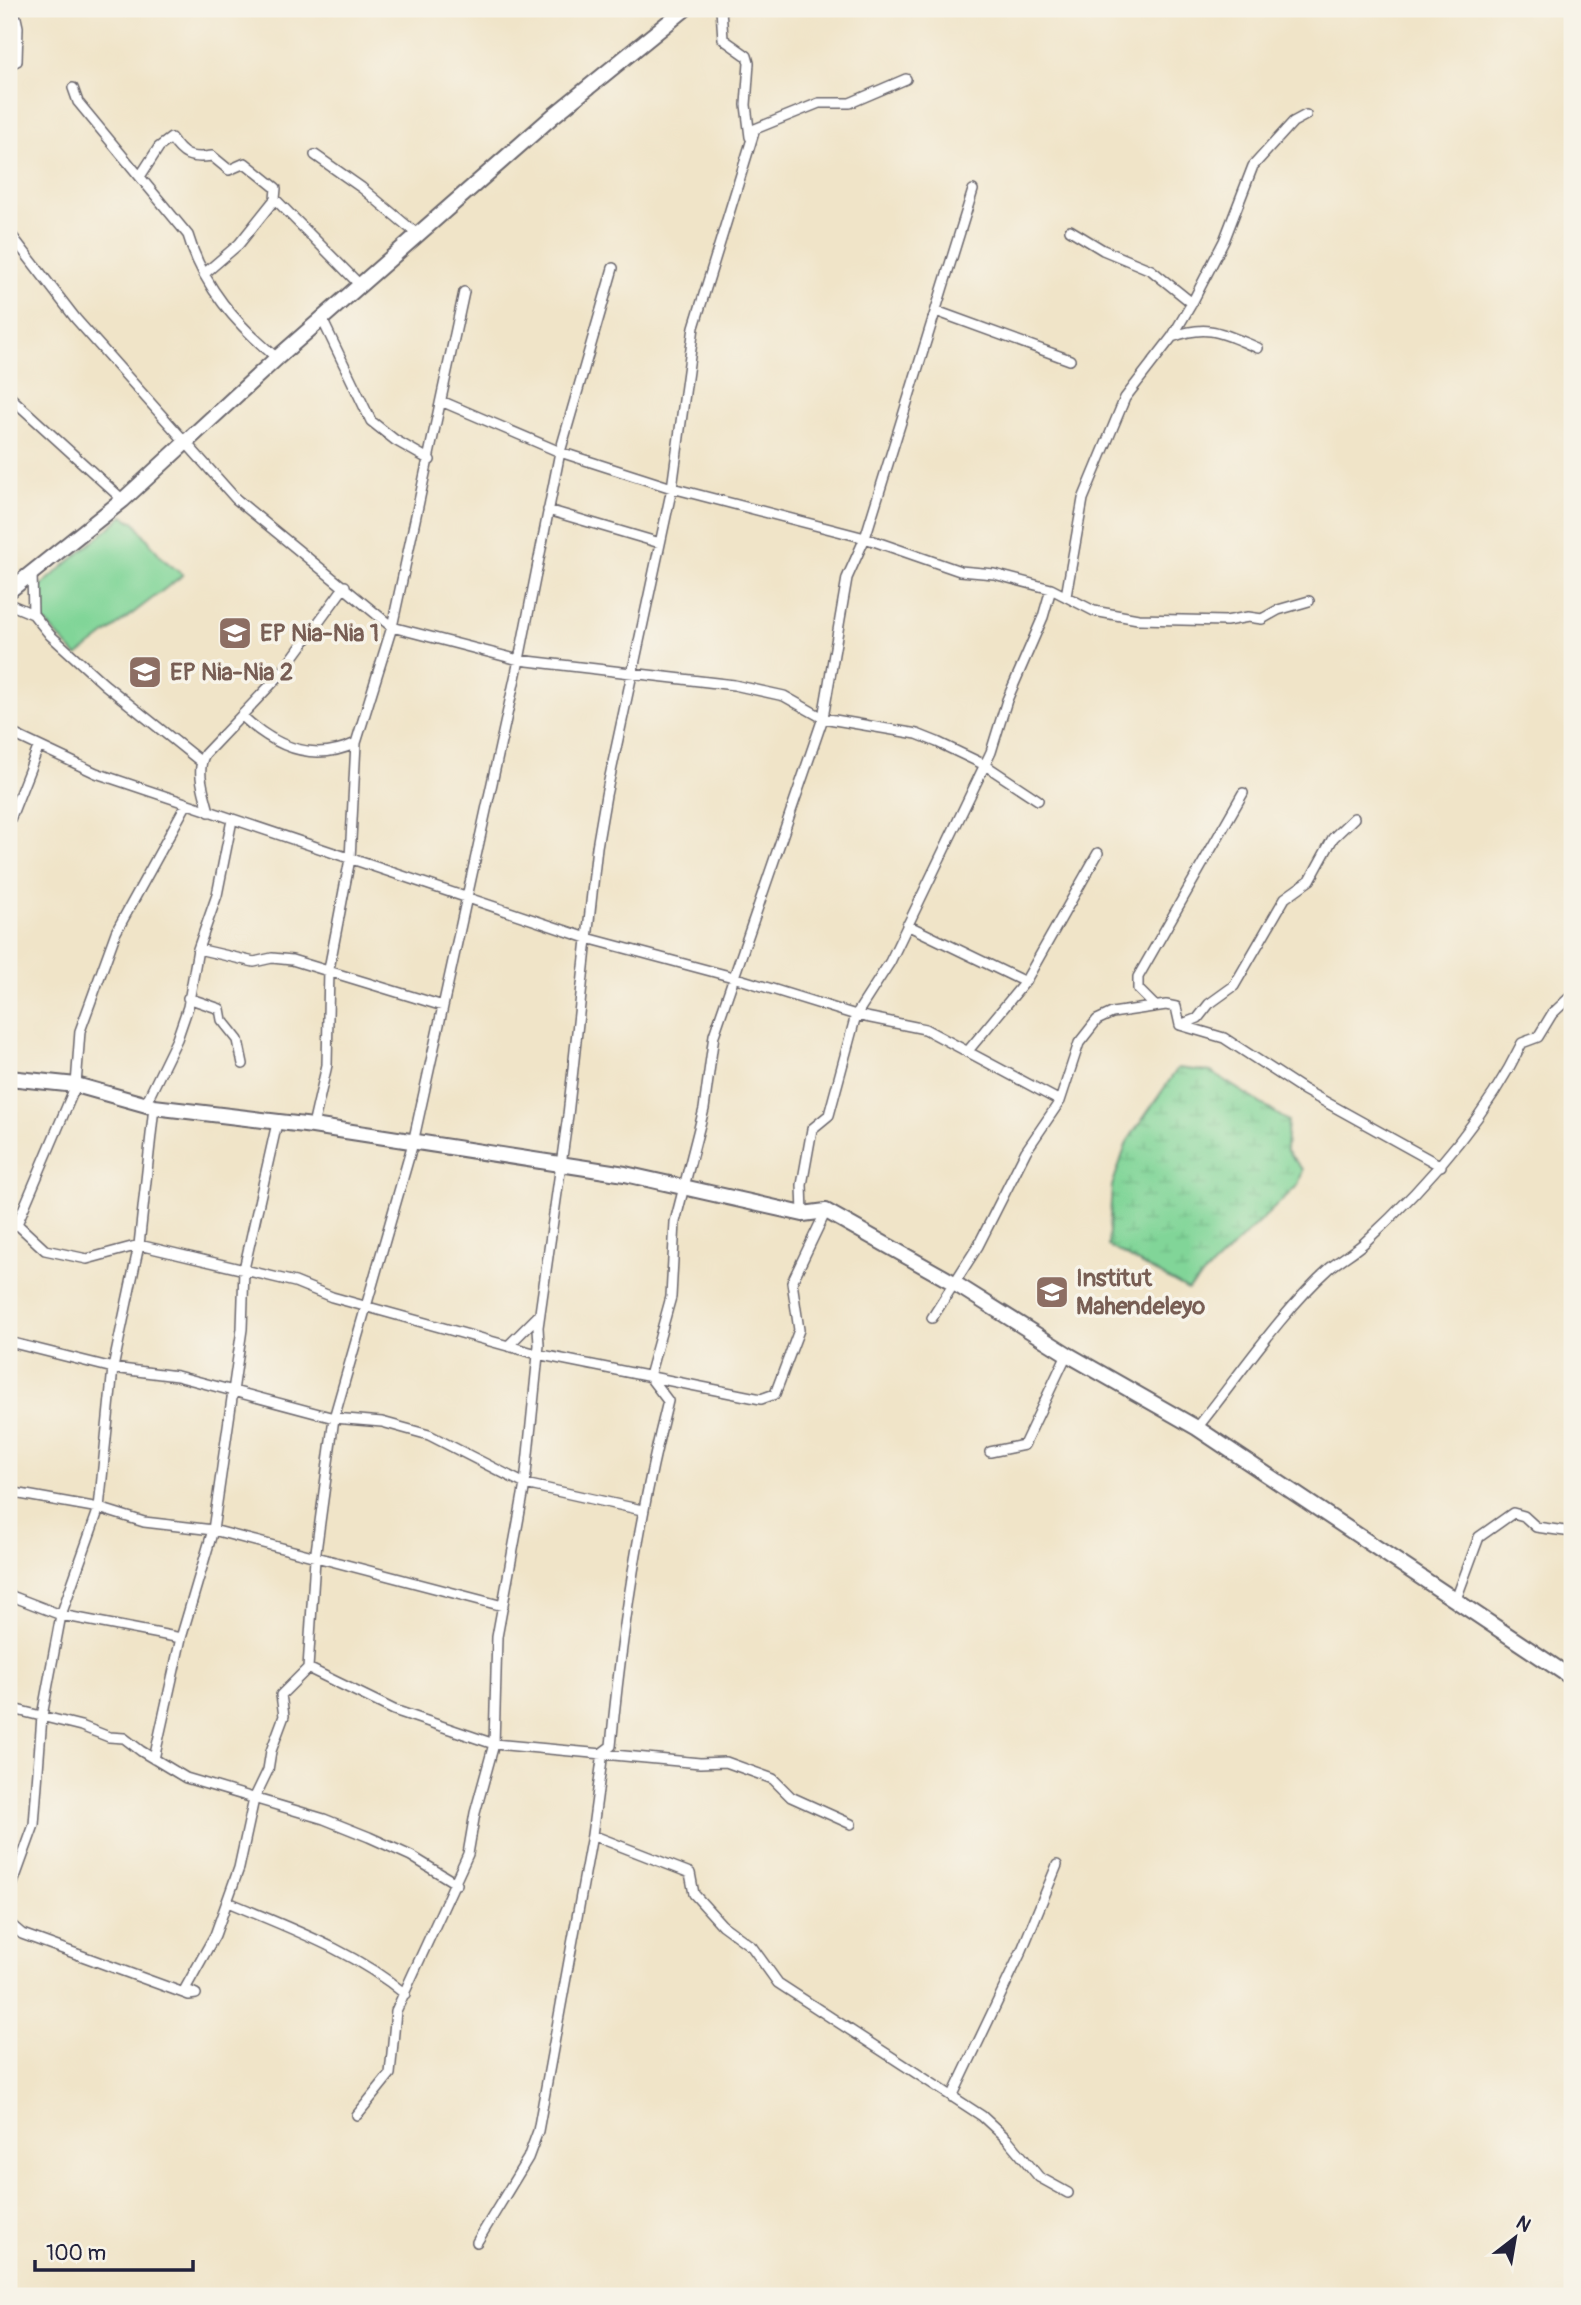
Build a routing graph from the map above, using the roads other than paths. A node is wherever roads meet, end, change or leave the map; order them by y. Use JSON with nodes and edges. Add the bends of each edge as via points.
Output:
{"nodes":[{"id":1,"x":14,"y":9,"type":"edge"},
{"id":2,"x":685,"y":9,"type":"edge"},
{"id":3,"x":721,"y":9,"type":"edge"},
{"id":4,"x":9,"y":65,"type":"edge"},
{"id":5,"x":906,"y":79,"type":"dead end"},
{"id":6,"x":73,"y":88,"type":"dead end"},
{"id":7,"x":1306,"y":115,"type":"dead end"},
{"id":8,"x":750,"y":137,"type":"junction"},
{"id":9,"x":315,"y":155,"type":"dead end"},
{"id":10,"x":141,"y":175,"type":"junction"},
{"id":11,"x":973,"y":190,"type":"dead end"},
{"id":12,"x":275,"y":199,"type":"junction"},
{"id":13,"x":1070,"y":229,"type":"dead end"},
{"id":14,"x":9,"y":232,"type":"edge"},
{"id":15,"x":418,"y":235,"type":"junction"},
{"id":16,"x":613,"y":268,"type":"dead end"},
{"id":17,"x":204,"y":274,"type":"junction"},
{"id":18,"x":360,"y":285,"type":"junction"},
{"id":19,"x":464,"y":292,"type":"dead end"},
{"id":20,"x":1192,"y":303,"type":"junction"},
{"id":21,"x":936,"y":311,"type":"junction"},
{"id":22,"x":322,"y":319,"type":"junction"},
{"id":23,"x":1172,"y":337,"type":"junction"},
{"id":24,"x":1258,"y":348,"type":"dead end"},
{"id":25,"x":277,"y":358,"type":"junction"},
{"id":26,"x":1070,"y":360,"type":"dead end"},
{"id":27,"x":9,"y":396,"type":"edge"},
{"id":28,"x":442,"y":401,"type":"junction"},
{"id":29,"x":184,"y":443,"type":"junction"},
{"id":30,"x":560,"y":453,"type":"junction"},
{"id":31,"x":430,"y":460,"type":"junction"},
{"id":32,"x":672,"y":488,"type":"junction"},
{"id":33,"x":123,"y":500,"type":"junction"},
{"id":34,"x":548,"y":510,"type":"junction"},
{"id":35,"x":865,"y":538,"type":"junction"},
{"id":36,"x":660,"y":543,"type":"junction"},
{"id":37,"x":32,"y":573,"type":"junction"},
{"id":38,"x":345,"y":586,"type":"junction"},
{"id":39,"x":1051,"y":589,"type":"junction"},
{"id":40,"x":9,"y":591,"type":"edge"},
{"id":41,"x":1066,"y":596,"type":"junction"},
{"id":42,"x":1309,"y":601,"type":"dead end"},
{"id":43,"x":9,"y":604,"type":"edge"},
{"id":44,"x":33,"y":614,"type":"junction"},
{"id":45,"x":392,"y":627,"type":"junction"},
{"id":46,"x":519,"y":660,"type":"junction"},
{"id":47,"x":632,"y":671,"type":"junction"},
{"id":48,"x":242,"y":716,"type":"junction"},
{"id":49,"x":822,"y":718,"type":"junction"},
{"id":50,"x":9,"y":732,"type":"edge"},
{"id":51,"x":356,"y":743,"type":"junction"},
{"id":52,"x":38,"y":748,"type":"junction"},
{"id":53,"x":200,"y":761,"type":"junction"},
{"id":54,"x":985,"y":765,"type":"junction"},
{"id":55,"x":1243,"y":793,"type":"dead end"},
{"id":56,"x":1038,"y":800,"type":"dead end"},
{"id":57,"x":186,"y":804,"type":"junction"},
{"id":58,"x":209,"y":812,"type":"junction"},
{"id":59,"x":10,"y":816,"type":"edge"},
{"id":60,"x":1354,"y":818,"type":"dead end"},
{"id":61,"x":232,"y":820,"type":"junction"},
{"id":62,"x":1098,"y":853,"type":"dead end"},
{"id":63,"x":349,"y":859,"type":"junction"},
{"id":64,"x":468,"y":899,"type":"junction"},
{"id":65,"x":907,"y":925,"type":"junction"},
{"id":66,"x":587,"y":938,"type":"junction"},
{"id":67,"x":198,"y":949,"type":"junction"},
{"id":68,"x":329,"y":969,"type":"junction"},
{"id":69,"x":733,"y":977,"type":"junction"},
{"id":70,"x":1025,"y":982,"type":"junction"},
{"id":71,"x":1572,"y":995,"type":"edge"},
{"id":72,"x":188,"y":998,"type":"junction"},
{"id":73,"x":443,"y":1006,"type":"junction"},
{"id":74,"x":1155,"y":1006,"type":"junction"},
{"id":75,"x":856,"y":1015,"type":"junction"},
{"id":76,"x":1180,"y":1026,"type":"junction"},
{"id":77,"x":967,"y":1052,"type":"junction"},
{"id":78,"x":243,"y":1064,"type":"dead end"},
{"id":79,"x":9,"y":1078,"type":"edge"},
{"id":80,"x":76,"y":1085,"type":"junction"},
{"id":81,"x":1060,"y":1101,"type":"junction"},
{"id":82,"x":150,"y":1105,"type":"junction"},
{"id":83,"x":277,"y":1123,"type":"junction"},
{"id":84,"x":313,"y":1126,"type":"junction"},
{"id":85,"x":413,"y":1143,"type":"junction"},
{"id":86,"x":558,"y":1164,"type":"junction"},
{"id":87,"x":1441,"y":1166,"type":"junction"},
{"id":88,"x":685,"y":1186,"type":"junction"},
{"id":89,"x":826,"y":1211,"type":"junction"},
{"id":90,"x":803,"y":1214,"type":"junction"},
{"id":91,"x":12,"y":1228,"type":"edge"},
{"id":92,"x":139,"y":1245,"type":"junction"},
{"id":93,"x":244,"y":1269,"type":"junction"},
{"id":94,"x":954,"y":1283,"type":"junction"},
{"id":95,"x":368,"y":1305,"type":"junction"},
{"id":96,"x":542,"y":1312,"type":"junction"},
{"id":97,"x":932,"y":1318,"type":"dead end"},
{"id":98,"x":9,"y":1342,"type":"edge"},
{"id":99,"x":508,"y":1346,"type":"junction"},
{"id":100,"x":537,"y":1354,"type":"junction"},
{"id":101,"x":1067,"y":1354,"type":"junction"},
{"id":102,"x":113,"y":1368,"type":"junction"},
{"id":103,"x":649,"y":1376,"type":"junction"},
{"id":104,"x":234,"y":1391,"type":"junction"},
{"id":105,"x":334,"y":1418,"type":"junction"},
{"id":106,"x":1197,"y":1428,"type":"junction"},
{"id":107,"x":990,"y":1452,"type":"dead end"},
{"id":108,"x":525,"y":1483,"type":"junction"},
{"id":109,"x":9,"y":1492,"type":"edge"},
{"id":110,"x":99,"y":1508,"type":"junction"},
{"id":111,"x":642,"y":1510,"type":"junction"},
{"id":112,"x":213,"y":1530,"type":"junction"},
{"id":113,"x":1572,"y":1532,"type":"edge"},
{"id":114,"x":315,"y":1559,"type":"junction"},
{"id":115,"x":9,"y":1595,"type":"edge"},
{"id":116,"x":1455,"y":1602,"type":"junction"},
{"id":117,"x":503,"y":1606,"type":"junction"},
{"id":118,"x":61,"y":1615,"type":"junction"},
{"id":119,"x":181,"y":1638,"type":"junction"},
{"id":120,"x":309,"y":1668,"type":"junction"},
{"id":121,"x":1572,"y":1678,"type":"edge"},
{"id":122,"x":9,"y":1708,"type":"edge"},
{"id":123,"x":42,"y":1716,"type":"junction"},
{"id":124,"x":494,"y":1744,"type":"junction"},
{"id":125,"x":603,"y":1752,"type":"junction"},
{"id":126,"x":154,"y":1759,"type":"junction"},
{"id":127,"x":254,"y":1799,"type":"junction"},
{"id":128,"x":851,"y":1824,"type":"dead end"},
{"id":129,"x":592,"y":1835,"type":"junction"},
{"id":130,"x":1057,"y":1865,"type":"dead end"},
{"id":131,"x":457,"y":1884,"type":"junction"},
{"id":132,"x":9,"y":1894,"type":"edge"},
{"id":133,"x":228,"y":1902,"type":"junction"},
{"id":134,"x":9,"y":1923,"type":"edge"},
{"id":135,"x":405,"y":1994,"type":"junction"},
{"id":136,"x":952,"y":2097,"type":"junction"},
{"id":137,"x":356,"y":2115,"type":"dead end"},
{"id":138,"x":1068,"y":2193,"type":"dead end"},
{"id":139,"x":477,"y":2242,"type":"dead end"}],
"edges":[{"from":1,"to":4,"type":"street","via":[[17,61]]},
{"from":2,"to":15,"type":"main road"},
{"from":3,"to":8,"type":"street","via":[[723,39],[749,62],[746,105]]},
{"from":5,"to":8,"type":"street","via":[[850,103],[797,109],[755,129]]},
{"from":6,"to":10,"type":"street","via":[[78,102]]},
{"from":7,"to":20,"type":"street","via":[[1293,122],[1253,166],[1224,241]]},
{"from":8,"to":32,"type":"street","via":[[694,327]]},
{"from":9,"to":15,"type":"street"},
{"from":10,"to":12,"type":"street","via":[[159,147],[171,138],[182,154],[192,158],[212,156],[229,170],[245,163],[276,188]]},
{"from":10,"to":17,"type":"street","via":[[188,235]]},
{"from":11,"to":21,"type":"street"},
{"from":12,"to":17,"type":"street","via":[[239,244]]},
{"from":12,"to":18,"type":"street"},
{"from":13,"to":20,"type":"street","via":[[1102,250],[1151,270]]},
{"from":14,"to":29,"type":"street","via":[[76,319]]},
{"from":15,"to":18,"type":"main road"},
{"from":16,"to":30,"type":"street"},
{"from":17,"to":25,"type":"street","via":[[232,316]]},
{"from":18,"to":22,"type":"main road"},
{"from":19,"to":28,"type":"street"},
{"from":20,"to":23,"type":"street"},
{"from":21,"to":26,"type":"street"},
{"from":21,"to":35,"type":"street"},
{"from":22,"to":25,"type":"main road"},
{"from":22,"to":31,"type":"street","via":[[371,421]]},
{"from":23,"to":24,"type":"street","via":[[1210,329]]},
{"from":23,"to":41,"type":"street","via":[[1125,398],[1083,499]]},
{"from":25,"to":29,"type":"main road"},
{"from":27,"to":33,"type":"street"},
{"from":28,"to":30,"type":"street"},
{"from":28,"to":31,"type":"street"},
{"from":29,"to":33,"type":"main road"},
{"from":29,"to":38,"type":"street","via":[[236,499]]},
{"from":30,"to":32,"type":"street"},
{"from":30,"to":34,"type":"street"},
{"from":31,"to":45,"type":"street"},
{"from":32,"to":35,"type":"street"},
{"from":32,"to":36,"type":"street"},
{"from":33,"to":37,"type":"main road"},
{"from":34,"to":36,"type":"street"},
{"from":34,"to":46,"type":"street"},
{"from":35,"to":39,"type":"street","via":[[960,571],[994,574]]},
{"from":35,"to":49,"type":"street","via":[[847,578]]},
{"from":36,"to":47,"type":"street"},
{"from":37,"to":40,"type":"main road"},
{"from":37,"to":44,"type":"street"},
{"from":38,"to":45,"type":"street"},
{"from":38,"to":48,"type":"street","via":[[280,675]]},
{"from":39,"to":41,"type":"street"},
{"from":39,"to":54,"type":"street"},
{"from":41,"to":42,"type":"street","via":[[1094,611],[1172,620],[1262,619]]},
{"from":43,"to":44,"type":"street"},
{"from":44,"to":53,"type":"street","via":[[96,677]]},
{"from":45,"to":46,"type":"street"},
{"from":45,"to":51,"type":"street"},
{"from":46,"to":47,"type":"street"},
{"from":46,"to":64,"type":"street"},
{"from":47,"to":49,"type":"street","via":[[757,689],[784,696]]},
{"from":47,"to":66,"type":"street","via":[[604,808]]},
{"from":48,"to":51,"type":"street","via":[[263,736],[289,748],[343,749]]},
{"from":48,"to":53,"type":"street"},
{"from":49,"to":54,"type":"street","via":[[916,734]]},
{"from":49,"to":69,"type":"street"},
{"from":50,"to":52,"type":"street"},
{"from":51,"to":63,"type":"street"},
{"from":52,"to":57,"type":"street","via":[[96,774]]},
{"from":52,"to":59,"type":"street"},
{"from":53,"to":58,"type":"street"},
{"from":54,"to":56,"type":"street"},
{"from":54,"to":65,"type":"street"},
{"from":55,"to":74,"type":"street","via":[[1138,977],[1138,989]]},
{"from":57,"to":58,"type":"street"},
{"from":57,"to":80,"type":"street","via":[[116,932],[80,1031]]},
{"from":58,"to":61,"type":"street"},
{"from":60,"to":76,"type":"street","via":[[1333,838],[1310,880],[1285,898],[1234,986],[1198,1018]]},
{"from":61,"to":63,"type":"street"},
{"from":61,"to":67,"type":"street","via":[[217,895]]},
{"from":62,"to":70,"type":"street"},
{"from":63,"to":64,"type":"street"},
{"from":63,"to":68,"type":"street"},
{"from":64,"to":66,"type":"street"},
{"from":64,"to":73,"type":"street"},
{"from":65,"to":70,"type":"street"},
{"from":65,"to":75,"type":"street"},
{"from":66,"to":69,"type":"street"},
{"from":66,"to":86,"type":"street","via":[[568,1115]]},
{"from":67,"to":68,"type":"street","via":[[254,962],[281,958]]},
{"from":67,"to":72,"type":"street"},
{"from":68,"to":73,"type":"street"},
{"from":68,"to":84,"type":"street","via":[[327,1065]]},
{"from":69,"to":75,"type":"street"},
{"from":69,"to":88,"type":"street","via":[[714,1035],[704,1109]]},
{"from":70,"to":77,"type":"street"},
{"from":71,"to":87,"type":"street","via":[[1552,1014],[1538,1037],[1522,1043],[1502,1082]]},
{"from":72,"to":78,"type":"street","via":[[220,1009],[222,1020],[238,1040]]},
{"from":72,"to":82,"type":"street"},
{"from":73,"to":85,"type":"street"},
{"from":74,"to":76,"type":"street","via":[[1176,1007]]},
{"from":74,"to":81,"type":"street","via":[[1097,1020],[1079,1043]]},
{"from":75,"to":77,"type":"street","via":[[925,1029]]},
{"from":75,"to":90,"type":"street","via":[[829,1115],[812,1129],[802,1185]]},
{"from":76,"to":87,"type":"street","via":[[1224,1038],[1304,1090]]},
{"from":77,"to":81,"type":"street"},
{"from":79,"to":80,"type":"main road"},
{"from":80,"to":82,"type":"main road"},
{"from":80,"to":91,"type":"street"},
{"from":81,"to":94,"type":"street","via":[[1026,1151]]},
{"from":82,"to":83,"type":"main road"},
{"from":82,"to":92,"type":"street"},
{"from":83,"to":84,"type":"main road"},
{"from":83,"to":93,"type":"street"},
{"from":84,"to":85,"type":"main road"},
{"from":85,"to":86,"type":"main road"},
{"from":85,"to":95,"type":"street"},
{"from":86,"to":88,"type":"main road"},
{"from":86,"to":96,"type":"street"},
{"from":87,"to":106,"type":"street","via":[[1300,1300]]},
{"from":88,"to":90,"type":"main road"},
{"from":88,"to":103,"type":"street","via":[[675,1222],[671,1297]]},
{"from":89,"to":90,"type":"main road"},
{"from":89,"to":94,"type":"main road"},
{"from":89,"to":103,"type":"street","via":[[792,1282],[799,1330],[775,1394],[761,1399]]},
{"from":91,"to":92,"type":"street","via":[[45,1250],[87,1259]]},
{"from":92,"to":93,"type":"street"},
{"from":92,"to":102,"type":"street"},
{"from":93,"to":95,"type":"street"},
{"from":93,"to":104,"type":"street"},
{"from":94,"to":97,"type":"street"},
{"from":94,"to":101,"type":"main road"},
{"from":95,"to":99,"type":"street"},
{"from":95,"to":105,"type":"street"},
{"from":96,"to":99,"type":"street"},
{"from":96,"to":100,"type":"street"},
{"from":98,"to":102,"type":"street"},
{"from":99,"to":100,"type":"street"},
{"from":100,"to":103,"type":"street"},
{"from":100,"to":108,"type":"street"},
{"from":101,"to":106,"type":"main road"},
{"from":101,"to":107,"type":"street","via":[[1024,1445]]},
{"from":102,"to":104,"type":"street","via":[[177,1376]]},
{"from":102,"to":110,"type":"street"},
{"from":103,"to":111,"type":"street","via":[[668,1401]]},
{"from":104,"to":105,"type":"street"},
{"from":104,"to":112,"type":"street"},
{"from":105,"to":108,"type":"street","via":[[382,1422],[429,1435]]},
{"from":105,"to":114,"type":"street"},
{"from":106,"to":116,"type":"main road"},
{"from":108,"to":111,"type":"street"},
{"from":108,"to":117,"type":"street"},
{"from":109,"to":110,"type":"street"},
{"from":110,"to":112,"type":"street","via":[[144,1522]]},
{"from":110,"to":118,"type":"street"},
{"from":111,"to":125,"type":"street","via":[[611,1746]]},
{"from":112,"to":114,"type":"street"},
{"from":112,"to":119,"type":"street"},
{"from":113,"to":116,"type":"street","via":[[1536,1527],[1513,1513],[1479,1537]]},
{"from":114,"to":117,"type":"street"},
{"from":114,"to":120,"type":"street"},
{"from":115,"to":118,"type":"street"},
{"from":116,"to":121,"type":"main road"},
{"from":117,"to":124,"type":"street","via":[[497,1637]]},
{"from":118,"to":119,"type":"street"},
{"from":118,"to":123,"type":"street"},
{"from":119,"to":126,"type":"street"},
{"from":120,"to":124,"type":"street","via":[[394,1710]]},
{"from":120,"to":127,"type":"street","via":[[281,1695],[284,1716]]},
{"from":122,"to":123,"type":"street"},
{"from":123,"to":126,"type":"street","via":[[124,1738]]},
{"from":123,"to":132,"type":"street","via":[[34,1825]]},
{"from":124,"to":125,"type":"street"},
{"from":124,"to":131,"type":"street"},
{"from":125,"to":128,"type":"street","via":[[726,1762],[774,1779],[791,1797]]},
{"from":125,"to":129,"type":"street"},
{"from":126,"to":127,"type":"street","via":[[208,1787]]},
{"from":127,"to":131,"type":"street","via":[[369,1837]]},
{"from":127,"to":133,"type":"street"},
{"from":129,"to":136,"type":"street","via":[[690,1873],[694,1894],[722,1925],[752,1947],[778,1983]]},
{"from":129,"to":139,"type":"street","via":[[538,2131],[528,2158]]},
{"from":130,"to":136,"type":"street"},
{"from":131,"to":135,"type":"street"},
{"from":133,"to":134,"type":"street","via":[[185,1989],[194,1995],[22,1934]]},
{"from":133,"to":135,"type":"street","via":[[354,1959]]},
{"from":135,"to":137,"type":"street","via":[[393,2022],[390,2074]]},
{"from":136,"to":138,"type":"street","via":[[995,2126],[1039,2177]]}]}
